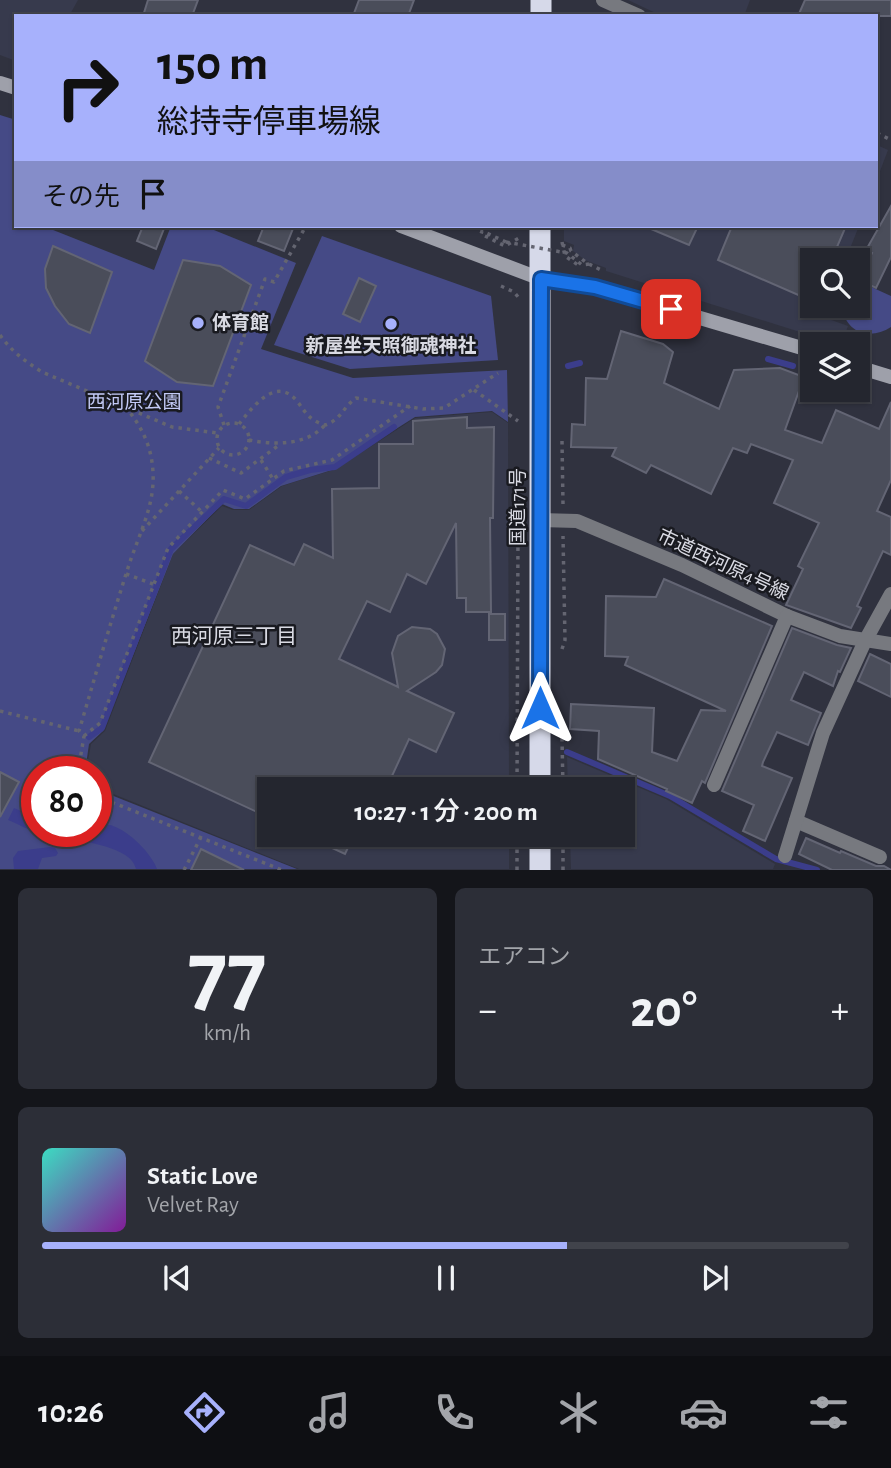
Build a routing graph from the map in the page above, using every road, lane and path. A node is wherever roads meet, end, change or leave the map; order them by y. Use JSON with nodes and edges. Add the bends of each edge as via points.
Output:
{"nodes":[{"id":1,"x":603,"y":0,"type":"edge"},
{"id":2,"x":634,"y":14,"type":"edge"},
{"id":3,"x":305,"y":228,"type":"edge"},
{"id":4,"x":406,"y":228,"type":"edge"},
{"id":5,"x":520,"y":228,"type":"edge"},
{"id":6,"x":540,"y":228,"type":"edge"},
{"id":7,"x":562,"y":233,"type":"dead end"},
{"id":8,"x":510,"y":243,"type":"edge"},
{"id":9,"x":510,"y":243,"type":"edge"},
{"id":10,"x":510,"y":243,"type":"edge"},
{"id":11,"x":510,"y":243,"type":"edge"},
{"id":12,"x":562,"y":245,"type":"junction"},
{"id":13,"x":570,"y":261,"type":"dead end"},
{"id":14,"x":587,"y":263,"type":"junction"},
{"id":15,"x":600,"y":270,"type":"dead end"},
{"id":16,"x":541,"y":279,"type":"junction"},
{"id":17,"x":501,"y":286,"type":"dead end"},
{"id":18,"x":520,"y":299,"type":"dead end"},
{"id":19,"x":0,"y":335,"type":"edge"},
{"id":20,"x":800,"y":347,"type":"edge"},
{"id":21,"x":870,"y":371,"type":"edge"},
{"id":22,"x":498,"y":373,"type":"dead end"},
{"id":23,"x":891,"y":377,"type":"edge"},
{"id":24,"x":473,"y":390,"type":"junction"},
{"id":25,"x":124,"y":405,"type":"junction"},
{"id":26,"x":410,"y":406,"type":"junction"},
{"id":27,"x":518,"y":407,"type":"dead end"},
{"id":28,"x":239,"y":424,"type":"junction"},
{"id":29,"x":224,"y":425,"type":"junction"},
{"id":30,"x":325,"y":425,"type":"junction"},
{"id":31,"x":562,"y":428,"type":"dead end"},
{"id":32,"x":217,"y":433,"type":"junction"},
{"id":33,"x":249,"y":440,"type":"junction"},
{"id":34,"x":279,"y":445,"type":"junction"},
{"id":35,"x":219,"y":447,"type":"junction"},
{"id":36,"x":209,"y":458,"type":"junction"},
{"id":37,"x":261,"y":459,"type":"junction"},
{"id":38,"x":273,"y":479,"type":"junction"},
{"id":39,"x":179,"y":491,"type":"junction"},
{"id":40,"x":202,"y":512,"type":"junction"},
{"id":41,"x":540,"y":520,"type":"junction"},
{"id":42,"x":563,"y":521,"type":"junction"},
{"id":43,"x":518,"y":530,"type":"dead end"},
{"id":44,"x":138,"y":535,"type":"junction"},
{"id":45,"x":126,"y":574,"type":"junction"},
{"id":46,"x":153,"y":584,"type":"junction"},
{"id":47,"x":891,"y":594,"type":"edge"},
{"id":48,"x":787,"y":616,"type":"junction"},
{"id":49,"x":865,"y":641,"type":"junction"},
{"id":50,"x":891,"y":644,"type":"edge"},
{"id":51,"x":562,"y":660,"type":"dead end"},
{"id":52,"x":0,"y":711,"type":"edge"},
{"id":53,"x":562,"y":728,"type":"dead end"},
{"id":54,"x":79,"y":731,"type":"junction"},
{"id":55,"x":84,"y":736,"type":"junction"},
{"id":56,"x":81,"y":756,"type":"edge"},
{"id":57,"x":517,"y":777,"type":"edge"},
{"id":58,"x":540,"y":777,"type":"edge"},
{"id":59,"x":563,"y":777,"type":"edge"},
{"id":60,"x":714,"y":785,"type":"dead end"},
{"id":61,"x":112,"y":802,"type":"edge"},
{"id":62,"x":796,"y":821,"type":"junction"},
{"id":63,"x":201,"y":837,"type":"junction"},
{"id":64,"x":517,"y":847,"type":"edge"},
{"id":65,"x":540,"y":847,"type":"edge"},
{"id":66,"x":563,"y":847,"type":"edge"},
{"id":67,"x":785,"y":856,"type":"dead end"},
{"id":68,"x":880,"y":857,"type":"dead end"},
{"id":69,"x":184,"y":870,"type":"edge"},
{"id":70,"x":282,"y":870,"type":"edge"},
{"id":71,"x":517,"y":870,"type":"edge"},
{"id":72,"x":540,"y":870,"type":"edge"},
{"id":73,"x":563,"y":870,"type":"edge"}],
"edges":[{"from":1,"to":2,"type":"street"},
{"from":3,"to":29,"type":"path","via":[[275,282],[265,279],[218,407]]},
{"from":4,"to":16,"type":"main road"},
{"from":5,"to":8,"type":"path","bridge":true,"via":[[520,238]]},
{"from":6,"to":16,"type":"highway","name":"国道171号"},
{"from":7,"to":12,"type":"path"},
{"from":9,"to":10,"type":"path","bridge":true,"via":[[505,246],[481,234],[482,232]]},
{"from":11,"to":14,"type":"path","bridge":true,"via":[[568,253],[582,265]]},
{"from":12,"to":13,"type":"path"},
{"from":12,"to":14,"type":"path","bridge":true},
{"from":14,"to":15,"type":"path","bridge":true},
{"from":16,"to":20,"type":"main road","via":[[595,287]]},
{"from":16,"to":41,"type":"highway","name":"国道171号"},
{"from":17,"to":18,"type":"path"},
{"from":19,"to":25,"type":"path","via":[[22,360],[42,372]]},
{"from":21,"to":23,"type":"main road"},
{"from":22,"to":24,"type":"path"},
{"from":24,"to":26,"type":"path","via":[[444,408]]},
{"from":24,"to":27,"type":"path","via":[[518,421]]},
{"from":25,"to":32,"type":"path","via":[[172,427]]},
{"from":25,"to":44,"type":"path","via":[[146,438],[153,471],[150,504]]},
{"from":26,"to":30,"type":"path","via":[[356,398],[340,417]]},
{"from":26,"to":38,"type":"path","via":[[332,460],[285,471]]},
{"from":28,"to":29,"type":"path"},
{"from":28,"to":30,"type":"path","via":[[266,395],[281,391],[296,400],[312,420]]},
{"from":28,"to":33,"type":"path","via":[[247,430]]},
{"from":29,"to":32,"type":"path"},
{"from":30,"to":34,"type":"path","via":[[318,432]]},
{"from":31,"to":42,"type":"path"},
{"from":32,"to":35,"type":"path"},
{"from":33,"to":34,"type":"path"},
{"from":33,"to":35,"type":"path","via":[[239,454],[228,454]]},
{"from":34,"to":37,"type":"path"},
{"from":35,"to":36,"type":"path"},
{"from":36,"to":37,"type":"path","via":[[241,473]]},
{"from":36,"to":39,"type":"path"},
{"from":37,"to":38,"type":"path"},
{"from":38,"to":40,"type":"path","via":[[245,499],[223,490]]},
{"from":39,"to":40,"type":"path"},
{"from":39,"to":44,"type":"path"},
{"from":40,"to":46,"type":"path","via":[[168,548]]},
{"from":41,"to":42,"type":"street","name":"市道西河原4号線"},
{"from":41,"to":58,"type":"highway","name":"国道171号"},
{"from":42,"to":48,"type":"street","name":"市道西河原4号線","via":[[577,521],[682,565]]},
{"from":42,"to":51,"type":"path"},
{"from":43,"to":57,"type":"path"},
{"from":44,"to":45,"type":"path"},
{"from":45,"to":46,"type":"path"},
{"from":45,"to":54,"type":"path"},
{"from":46,"to":55,"type":"path","via":[[100,723]]},
{"from":47,"to":49,"type":"street"},
{"from":48,"to":49,"type":"street","name":"市道西河原4号線"},
{"from":48,"to":60,"type":"street"},
{"from":49,"to":50,"type":"street","name":"市道西河原4号線"},
{"from":49,"to":62,"type":"street","via":[[823,733]]},
{"from":52,"to":54,"type":"path"},
{"from":53,"to":59,"type":"path"},
{"from":54,"to":55,"type":"path"},
{"from":55,"to":56,"type":"path"},
{"from":61,"to":63,"type":"path"},
{"from":62,"to":67,"type":"street"},
{"from":62,"to":68,"type":"street"},
{"from":63,"to":69,"type":"path"},
{"from":63,"to":70,"type":"path"},
{"from":64,"to":71,"type":"path"},
{"from":65,"to":72,"type":"highway"},
{"from":66,"to":73,"type":"path"}]}
